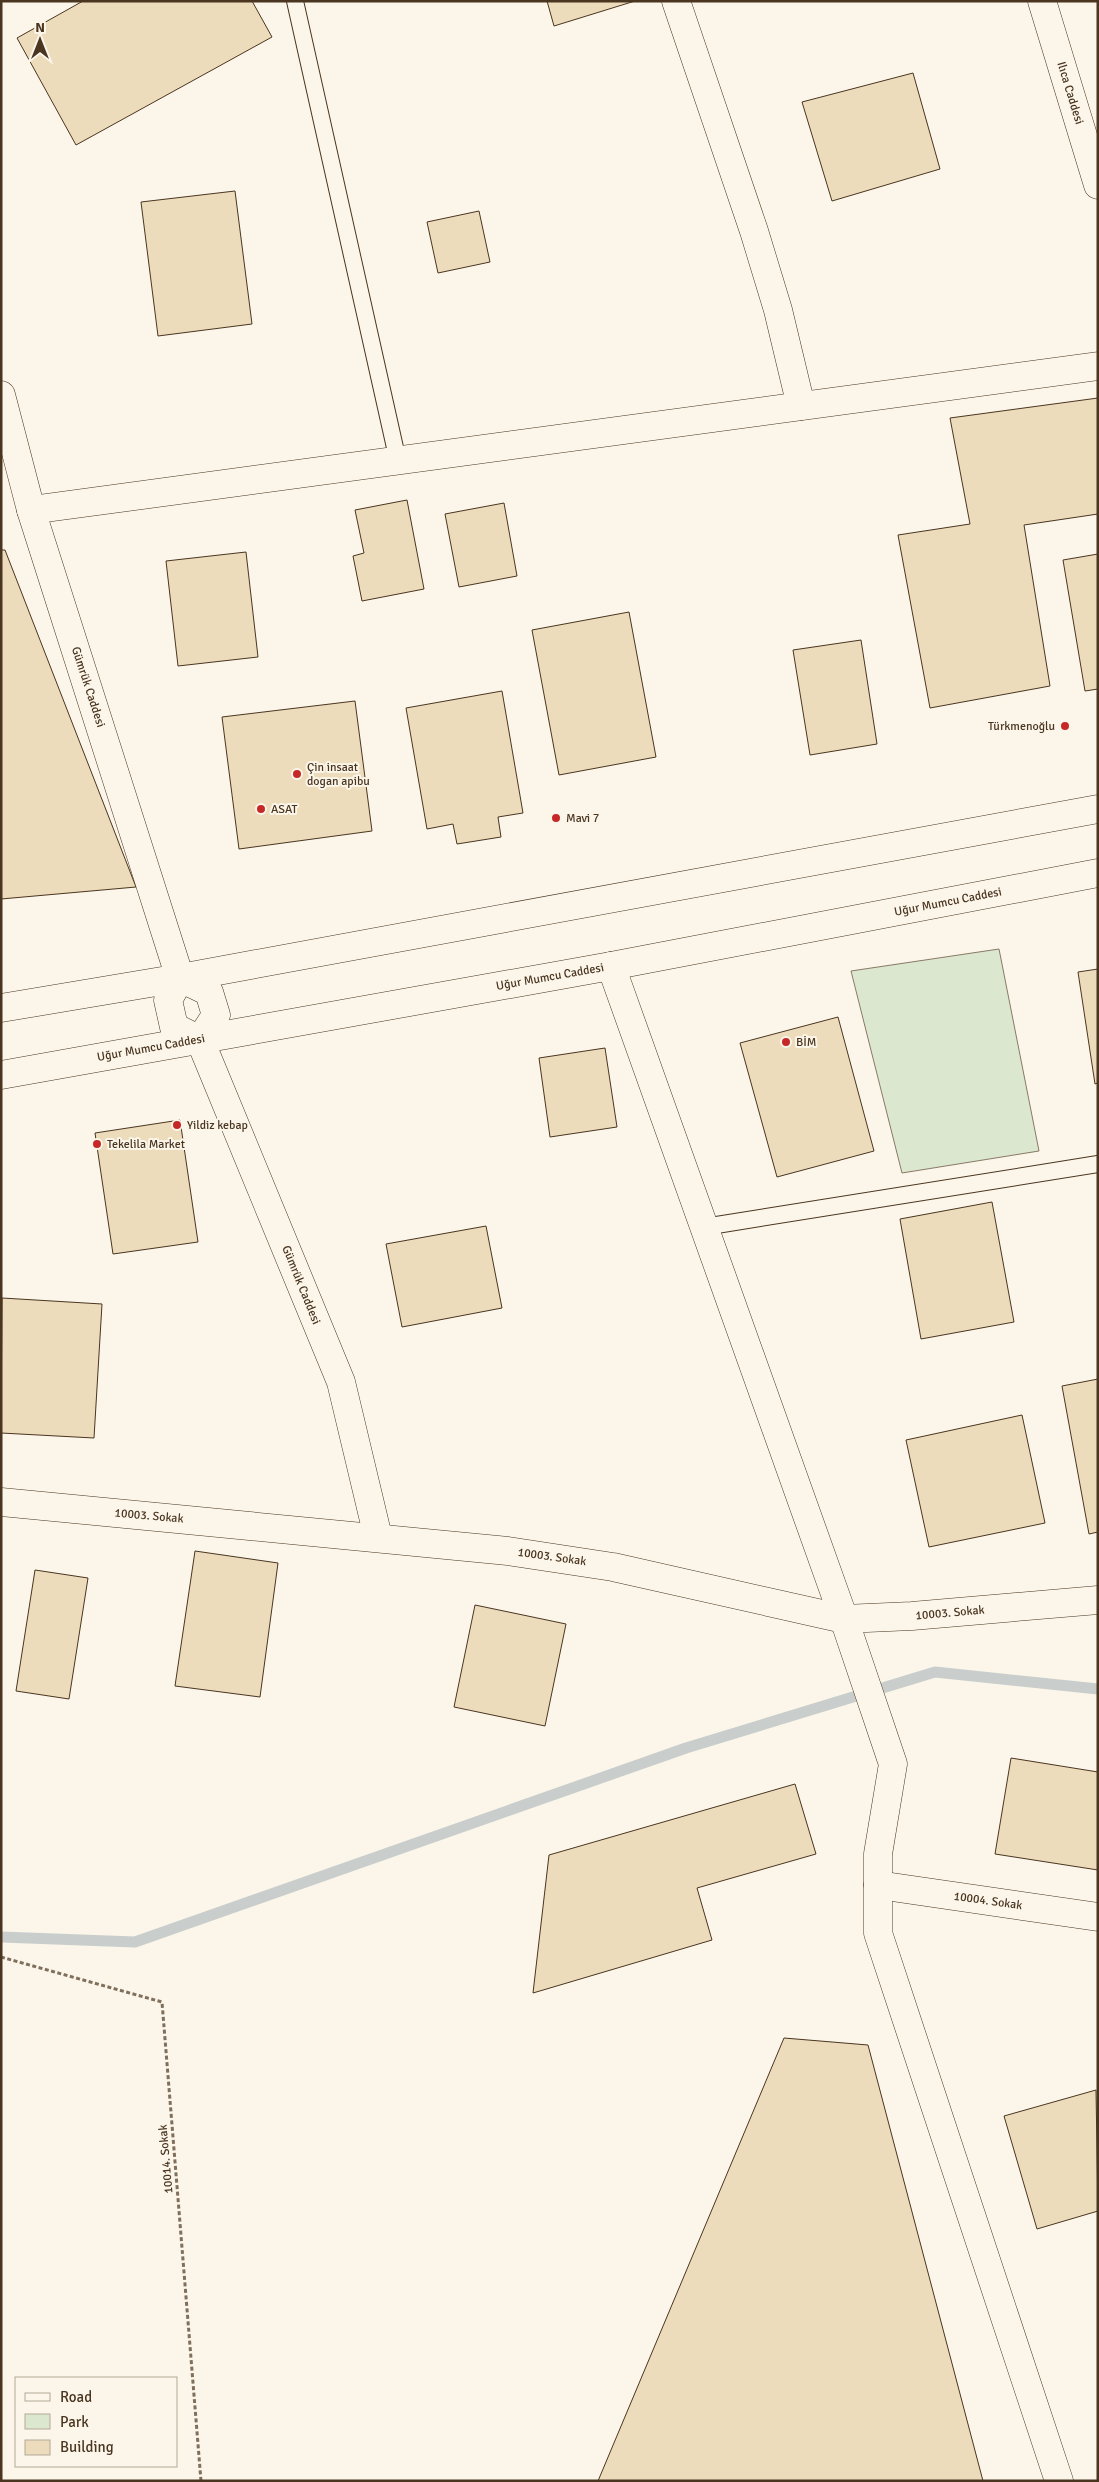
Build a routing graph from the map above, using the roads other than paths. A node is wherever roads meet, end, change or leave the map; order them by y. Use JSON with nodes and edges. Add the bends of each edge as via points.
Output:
{"nodes":[{"id":1,"x":295,"y":1,"type":"edge"},
{"id":2,"x":676,"y":1,"type":"edge"},
{"id":3,"x":1042,"y":1,"type":"edge"},
{"id":4,"x":1098,"y":185,"type":"edge"},
{"id":5,"x":1098,"y":366,"type":"edge"},
{"id":6,"x":1,"y":395,"type":"edge"},
{"id":7,"x":801,"y":406,"type":"junction"},
{"id":8,"x":398,"y":460,"type":"junction"},
{"id":9,"x":31,"y":510,"type":"junction"},
{"id":10,"x":1098,"y":809,"type":"edge"},
{"id":11,"x":1098,"y":873,"type":"edge"},
{"id":12,"x":611,"y":966,"type":"junction"},
{"id":13,"x":180,"y":978,"type":"junction"},
{"id":14,"x":1,"y":1008,"type":"edge"},
{"id":15,"x":200,"y":1040,"type":"junction"},
{"id":16,"x":1,"y":1075,"type":"edge"},
{"id":17,"x":1098,"y":1164,"type":"edge"},
{"id":18,"x":704,"y":1227,"type":"junction"},
{"id":19,"x":1,"y":1502,"type":"edge"},
{"id":20,"x":378,"y":1537,"type":"junction"},
{"id":21,"x":1098,"y":1600,"type":"edge"},
{"id":22,"x":844,"y":1619,"type":"junction"},
{"id":23,"x":878,"y":1885,"type":"junction"},
{"id":24,"x":1098,"y":1917,"type":"edge"},
{"id":25,"x":1059,"y":2481,"type":"edge"}],
"edges":[{"from":1,"to":8,"type":"lane"},
{"from":2,"to":7,"type":"street","via":[[778,310]]},
{"from":3,"to":4,"type":"street","name":"Ilıca Caddesi"},
{"from":5,"to":7,"type":"street"},
{"from":6,"to":9,"type":"street","name":"Gümrük Caddesi"},
{"from":7,"to":8,"type":"street"},
{"from":8,"to":9,"type":"street"},
{"from":9,"to":13,"type":"street","name":"Gümrük Caddesi"},
{"from":10,"to":13,"type":"street"},
{"from":11,"to":12,"type":"street","name":"Uğur Mumcu Caddesi"},
{"from":12,"to":15,"type":"street","name":"Uğur Mumcu Caddesi"},
{"from":12,"to":18,"type":"street"},
{"from":13,"to":14,"type":"street"},
{"from":13,"to":15,"type":"street","via":[[168,1000],[174,1027]]},
{"from":13,"to":15,"type":"street","via":[[209,992],[216,1015]]},
{"from":15,"to":16,"type":"street","name":"Uğur Mumcu Caddesi"},
{"from":15,"to":20,"type":"street","name":"Gümrük Caddesi","via":[[341,1382]]},
{"from":17,"to":18,"type":"lane"},
{"from":18,"to":22,"type":"street"},
{"from":19,"to":20,"type":"street","name":"10003. Sokak"},
{"from":20,"to":22,"type":"street","name":"10003. Sokak","via":[[613,1566]]},
{"from":21,"to":22,"type":"street","name":"10003. Sokak"},
{"from":22,"to":23,"type":"street","via":[[893,1764],[878,1854]]},
{"from":23,"to":24,"type":"street","name":"10004. Sokak"},
{"from":23,"to":25,"type":"street","via":[[878,1933]]}]}
